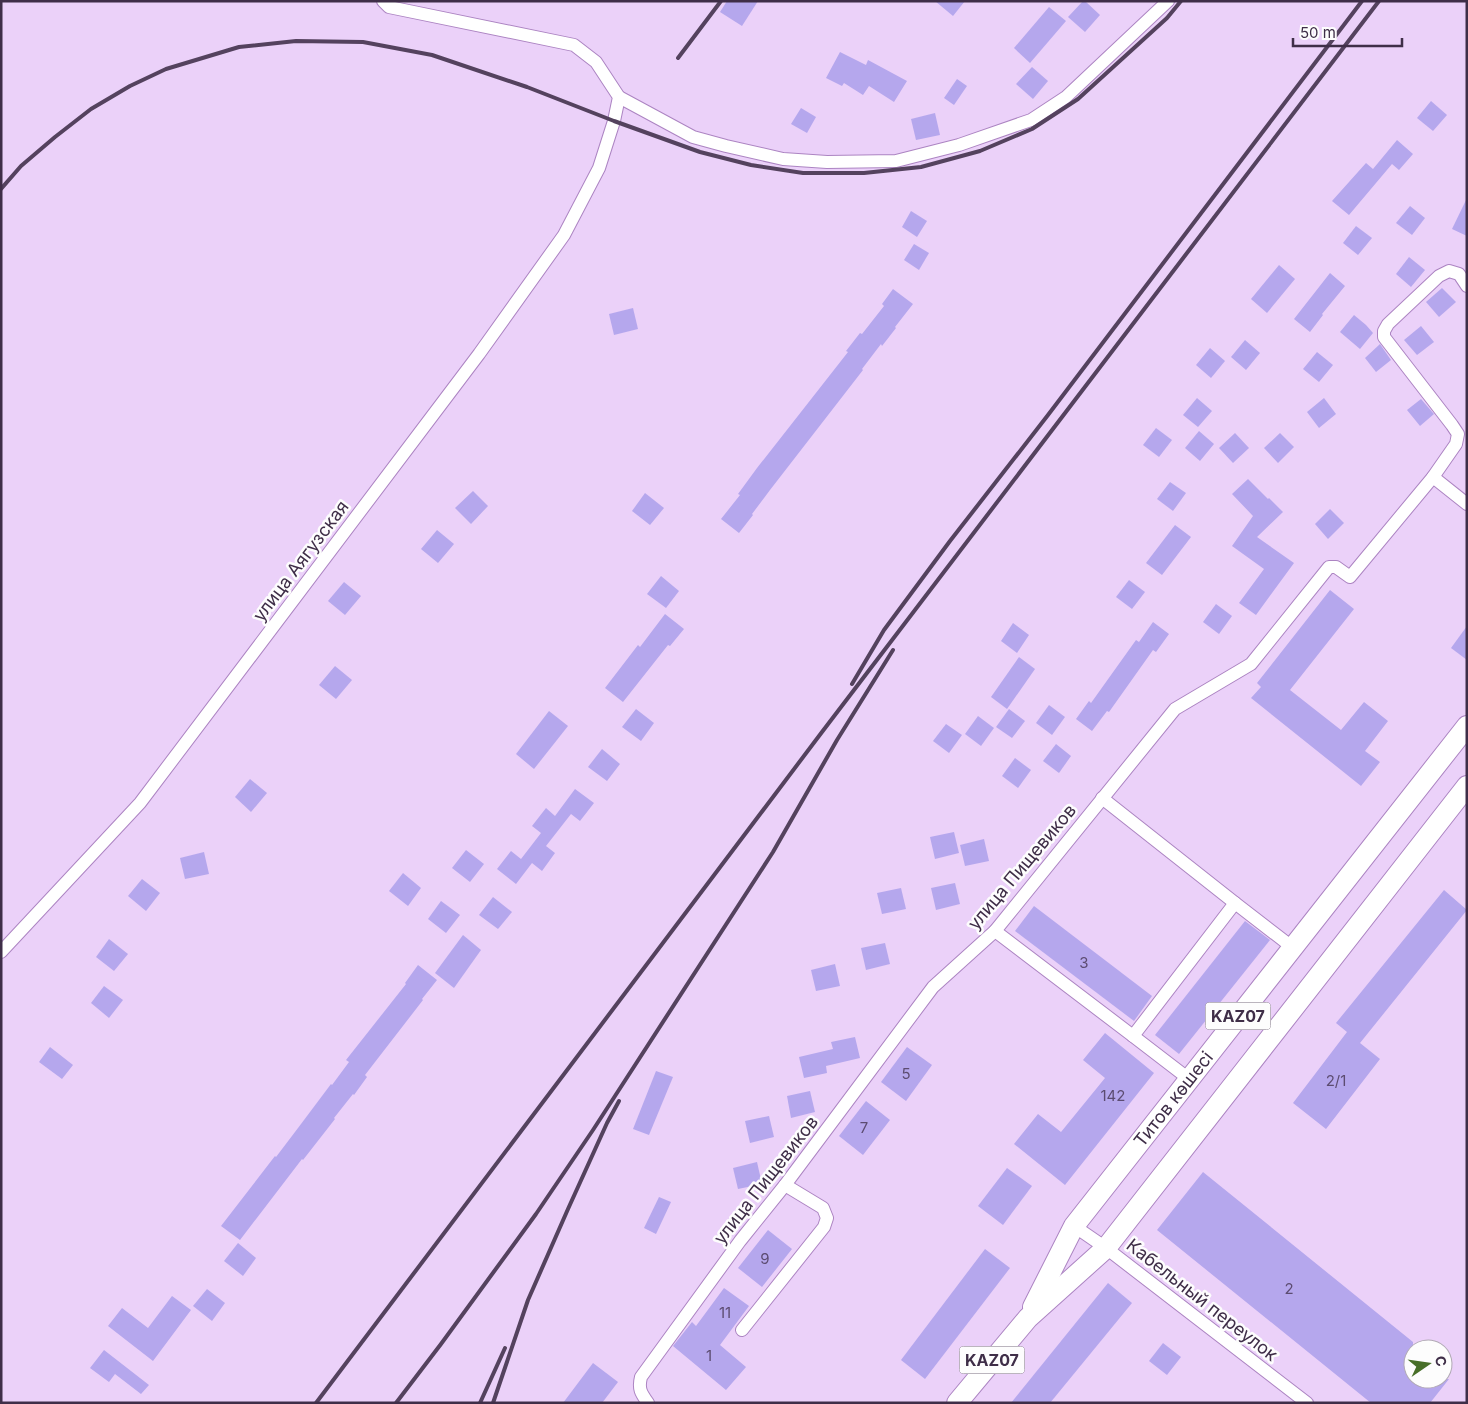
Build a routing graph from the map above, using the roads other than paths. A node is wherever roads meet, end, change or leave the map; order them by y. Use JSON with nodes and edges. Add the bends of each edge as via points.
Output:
{"nodes":[{"id":1,"x":383,"y":1,"type":"edge"},
{"id":2,"x":1168,"y":1,"type":"edge"},
{"id":3,"x":619,"y":97,"type":"junction"},
{"id":4,"x":1467,"y":286,"type":"edge"},
{"id":5,"x":1433,"y":477,"type":"junction"},
{"id":6,"x":1467,"y":504,"type":"edge"},
{"id":7,"x":1467,"y":726,"type":"edge"},
{"id":8,"x":1467,"y":786,"type":"edge"},
{"id":9,"x":1102,"y":798,"type":"junction"},
{"id":10,"x":1235,"y":904,"type":"junction"},
{"id":11,"x":995,"y":931,"type":"junction"},
{"id":12,"x":1292,"y":947,"type":"junction"},
{"id":13,"x":1,"y":952,"type":"edge"},
{"id":14,"x":1133,"y":1036,"type":"junction"},
{"id":15,"x":1189,"y":1079,"type":"junction"},
{"id":16,"x":785,"y":1185,"type":"junction"},
{"id":17,"x":1074,"y":1226,"type":"junction"},
{"id":18,"x":1106,"y":1248,"type":"junction"},
{"id":19,"x":1028,"y":1318,"type":"junction"},
{"id":20,"x":742,"y":1330,"type":"dead end"},
{"id":21,"x":648,"y":1403,"type":"edge"},
{"id":22,"x":957,"y":1403,"type":"edge"},
{"id":23,"x":1307,"y":1403,"type":"edge"}],
"edges":[{"from":1,"to":3,"type":"street","via":[[389,6],[574,45],[596,62]]},
{"from":2,"to":3,"type":"street","via":[[1066,98],[1031,120],[959,146],[896,161],[782,159],[693,137]]},
{"from":3,"to":13,"type":"street","name":"улица Аягузская","via":[[599,168],[564,235],[479,354],[140,803]]},
{"from":4,"to":5,"type":"street","via":[[1459,274],[1449,271],[1439,276],[1384,331],[1384,338],[1458,434],[1456,444]]},
{"from":5,"to":6,"type":"street"},
{"from":5,"to":9,"type":"street","name":"улица Пищевиков","via":[[1350,577],[1336,567],[1329,567],[1250,664],[1175,709]]},
{"from":7,"to":12,"type":"highway","name":"Титов көшесі","number":"KAZ07"},
{"from":8,"to":18,"type":"highway","name":"Титов көшесі","number":"KAZ07"},
{"from":9,"to":10,"type":"street"},
{"from":9,"to":11,"type":"street","name":"улица Пищевиков"},
{"from":10,"to":12,"type":"street"},
{"from":10,"to":14,"type":"street"},
{"from":11,"to":14,"type":"street"},
{"from":11,"to":16,"type":"street","name":"улица Пищевиков","via":[[933,987]]},
{"from":12,"to":15,"type":"highway","name":"Титов көшесі","number":"KAZ07"},
{"from":14,"to":15,"type":"street"},
{"from":15,"to":17,"type":"highway","name":"Титов көшесі","number":"KAZ07"},
{"from":16,"to":20,"type":"street","via":[[822,1208],[827,1218],[824,1227]]},
{"from":16,"to":21,"type":"street","name":"улица Пищевиков","via":[[641,1376],[639,1386]]},
{"from":17,"to":18,"type":"street","name":"Кабельный переулок"},
{"from":17,"to":19,"type":"highway","name":"Титов көшесі","number":"KAZ07"},
{"from":18,"to":19,"type":"highway","name":"Титов көшесі","number":"KAZ07"},
{"from":18,"to":23,"type":"street","name":"Кабельный переулок"},
{"from":19,"to":22,"type":"highway","name":"Титов көшесі","number":"KAZ07"}]}
